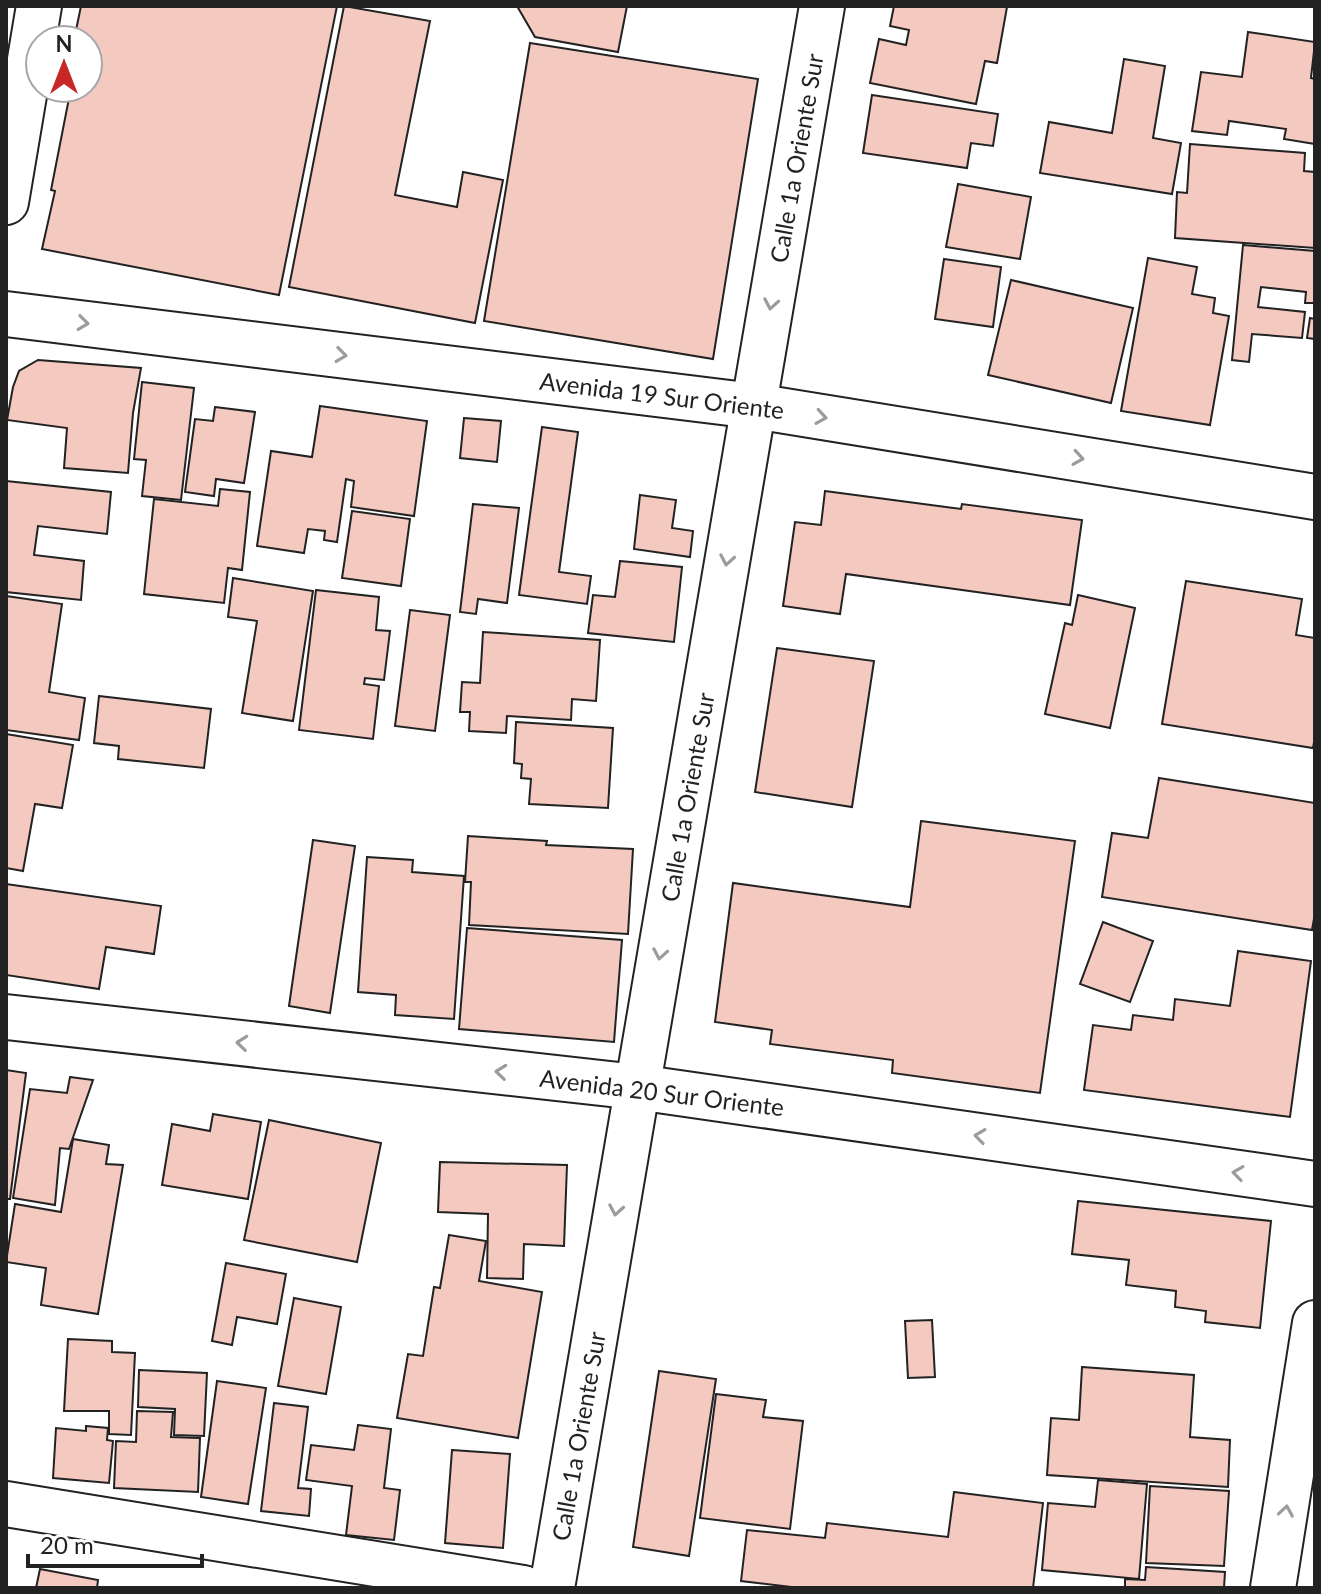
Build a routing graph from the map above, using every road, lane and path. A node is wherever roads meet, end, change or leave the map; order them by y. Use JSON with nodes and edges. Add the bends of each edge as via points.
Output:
{"nodes":[{"id":1,"x":39,"y":6,"type":"edge"},
{"id":2,"x":822,"y":6,"type":"edge"},
{"id":3,"x":6,"y":202,"type":"edge"},
{"id":4,"x":6,"y":314,"type":"edge"},
{"id":5,"x":754,"y":406,"type":"junction"},
{"id":6,"x":1315,"y":497,"type":"edge"},
{"id":7,"x":6,"y":1017,"type":"edge"},
{"id":8,"x":637,"y":1087,"type":"junction"},
{"id":9,"x":1315,"y":1184,"type":"edge"},
{"id":10,"x":1315,"y":1323,"type":"edge"},
{"id":11,"x":6,"y":1504,"type":"edge"},
{"id":12,"x":523,"y":1588,"type":"edge"},
{"id":13,"x":552,"y":1588,"type":"edge"},
{"id":14,"x":1273,"y":1588,"type":"edge"}],
"edges":[{"from":1,"to":3,"type":"street"},
{"from":2,"to":5,"type":"street","name":"Calle 1a Oriente Sur","one_way":true},
{"from":4,"to":5,"type":"street","name":"Avenida 19 Sur Oriente","one_way":true},
{"from":5,"to":6,"type":"street","name":"Avenida 19 Sur Oriente","one_way":true},
{"from":5,"to":8,"type":"street","name":"Calle 1a Oriente Sur","one_way":true},
{"from":8,"to":7,"type":"street","name":"Avenida 20 Sur Oriente","one_way":true},
{"from":9,"to":8,"type":"street","name":"Avenida 20 Sur Oriente","one_way":true},
{"from":8,"to":13,"type":"street","name":"Calle 1a Oriente Sur","one_way":true},
{"from":14,"to":10,"type":"street","one_way":true},
{"from":11,"to":12,"type":"street"}]}
